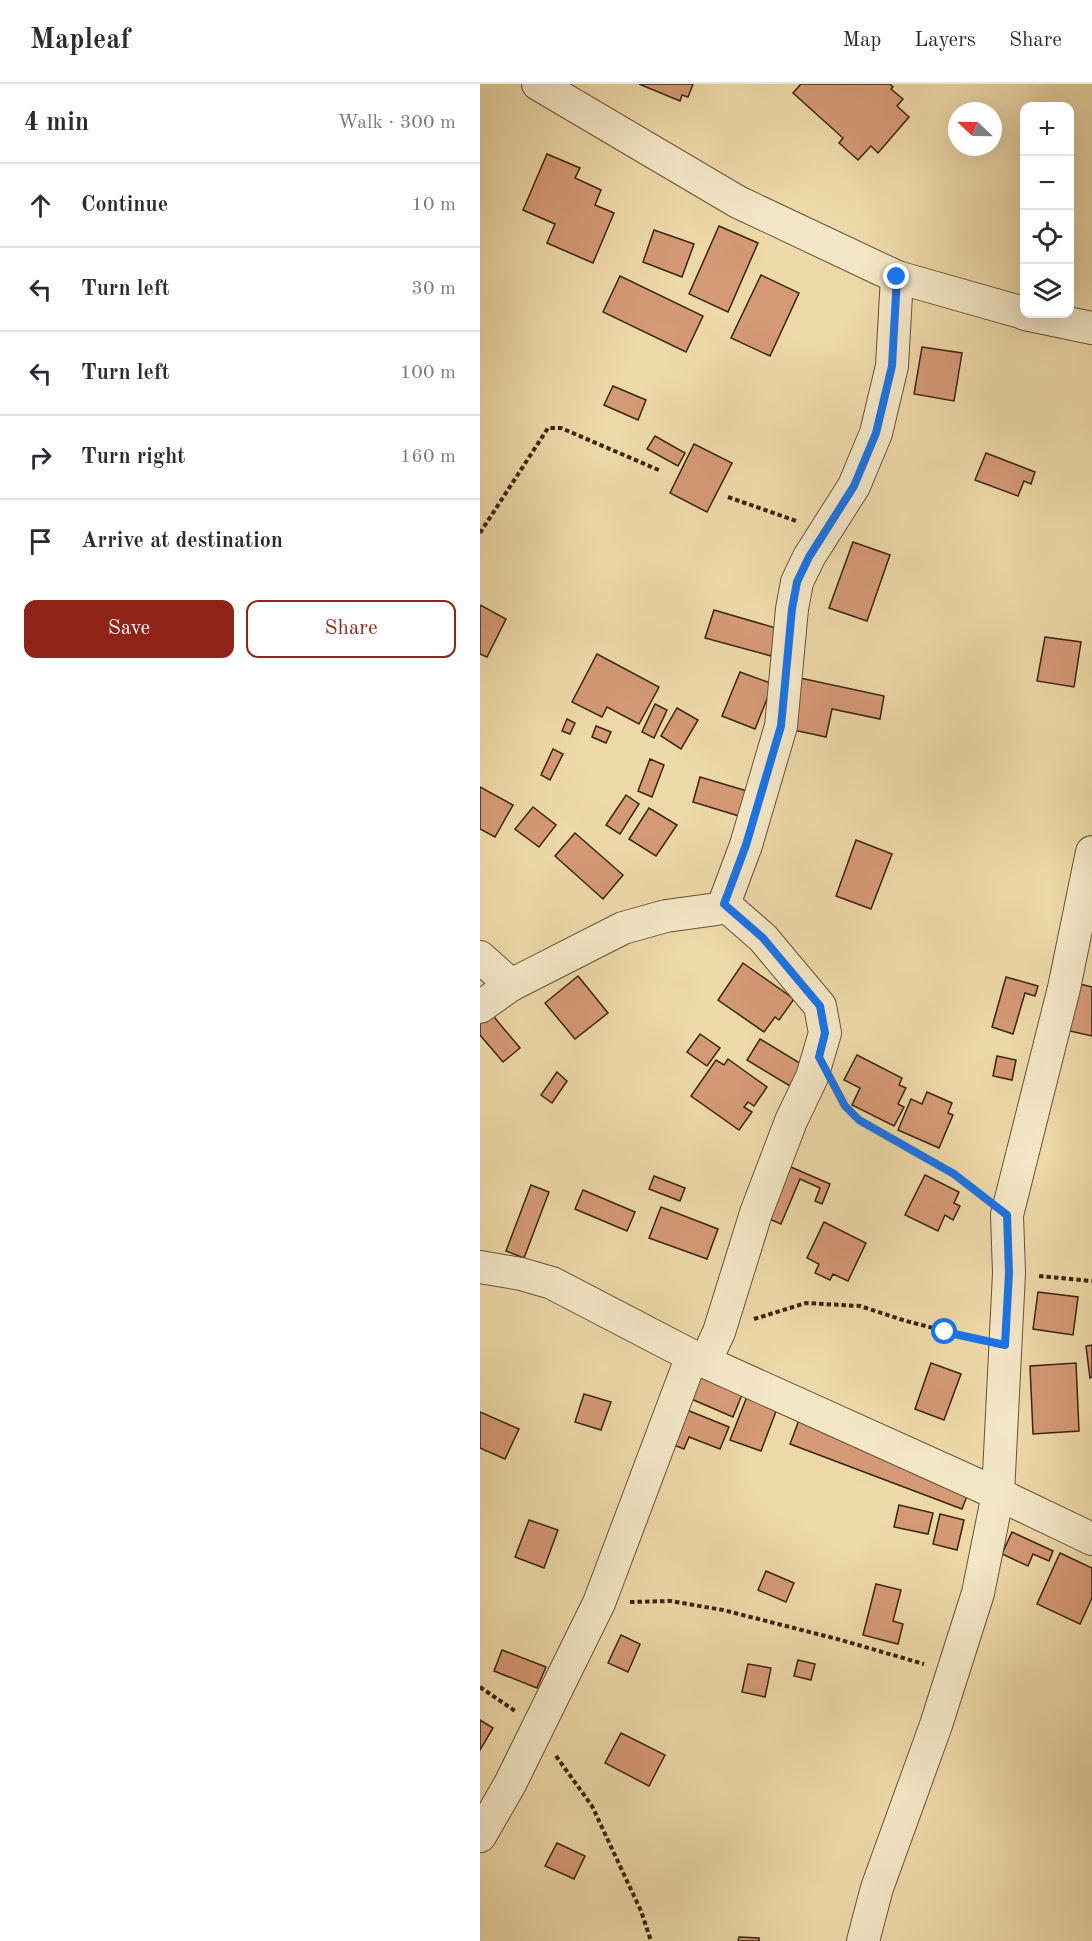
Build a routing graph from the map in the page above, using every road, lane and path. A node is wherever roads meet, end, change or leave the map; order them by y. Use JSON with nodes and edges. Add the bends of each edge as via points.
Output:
{"nodes":[{"id":1,"x":538,"y":84,"type":"edge"},
{"id":2,"x":897,"y":277,"type":"junction"},
{"id":3,"x":1020,"y":312,"type":"edge"},
{"id":4,"x":1047,"y":318,"type":"edge"},
{"id":5,"x":1092,"y":328,"type":"edge"},
{"id":6,"x":661,"y":471,"type":"dead end"},
{"id":7,"x":728,"y":497,"type":"dead end"},
{"id":8,"x":825,"y":531,"type":"junction"},
{"id":9,"x":480,"y":533,"type":"edge"},
{"id":10,"x":1092,"y":854,"type":"edge"},
{"id":11,"x":724,"y":904,"type":"junction"},
{"id":12,"x":480,"y":957,"type":"edge"},
{"id":13,"x":511,"y":985,"type":"junction"},
{"id":14,"x":480,"y":1007,"type":"edge"},
{"id":15,"x":819,"y":1057,"type":"junction"},
{"id":16,"x":1007,"y":1215,"type":"junction"},
{"id":17,"x":480,"y":1267,"type":"edge"},
{"id":18,"x":1009,"y":1273,"type":"junction"},
{"id":19,"x":1092,"y":1281,"type":"edge"},
{"id":20,"x":720,"y":1332,"type":"junction"},
{"id":21,"x":1005,"y":1345,"type":"junction"},
{"id":22,"x":698,"y":1359,"type":"junction"},
{"id":23,"x":998,"y":1494,"type":"junction"},
{"id":24,"x":1092,"y":1539,"type":"edge"},
{"id":25,"x":599,"y":1603,"type":"junction"},
{"id":26,"x":953,"y":1673,"type":"junction"},
{"id":27,"x":480,"y":1687,"type":"edge"},
{"id":28,"x":537,"y":1731,"type":"junction"},
{"id":29,"x":480,"y":1836,"type":"edge"},
{"id":30,"x":651,"y":1941,"type":"edge"},
{"id":31,"x":863,"y":1941,"type":"edge"}],
"edges":[{"from":1,"to":2,"type":"street","via":[[738,202]]},
{"from":2,"to":3,"type":"street"},
{"from":2,"to":8,"type":"street","via":[[892,366],[876,433],[854,486]]},
{"from":4,"to":5,"type":"street"},
{"from":6,"to":9,"type":"path","via":[[561,428],[548,428]]},
{"from":7,"to":8,"type":"path"},
{"from":8,"to":11,"type":"street","via":[[797,582],[781,726]]},
{"from":10,"to":16,"type":"street","via":[[1064,988]]},
{"from":11,"to":13,"type":"street","via":[[717,909],[666,916],[623,928]]},
{"from":11,"to":15,"type":"street","via":[[763,938],[820,1006],[825,1033]]},
{"from":12,"to":13,"type":"street"},
{"from":13,"to":14,"type":"street"},
{"from":15,"to":16,"type":"path","via":[[845,1106],[859,1120],[954,1174]]},
{"from":15,"to":20,"type":"street","via":[[756,1213]]},
{"from":16,"to":18,"type":"street"},
{"from":17,"to":22,"type":"street","via":[[552,1283]]},
{"from":18,"to":19,"type":"path"},
{"from":18,"to":21,"type":"street"},
{"from":20,"to":21,"type":"path","via":[[806,1303],[829,1304],[860,1306],[945,1332]]},
{"from":20,"to":22,"type":"street"},
{"from":21,"to":23,"type":"street"},
{"from":22,"to":23,"type":"street"},
{"from":22,"to":25,"type":"street"},
{"from":23,"to":24,"type":"street"},
{"from":23,"to":26,"type":"street","via":[[978,1593]]},
{"from":25,"to":26,"type":"path","via":[[670,1601],[723,1610]]},
{"from":25,"to":28,"type":"street"},
{"from":26,"to":31,"type":"street","via":[[877,1888]]},
{"from":27,"to":28,"type":"path"},
{"from":28,"to":29,"type":"street"},
{"from":28,"to":30,"type":"path","via":[[592,1806]]}]}
